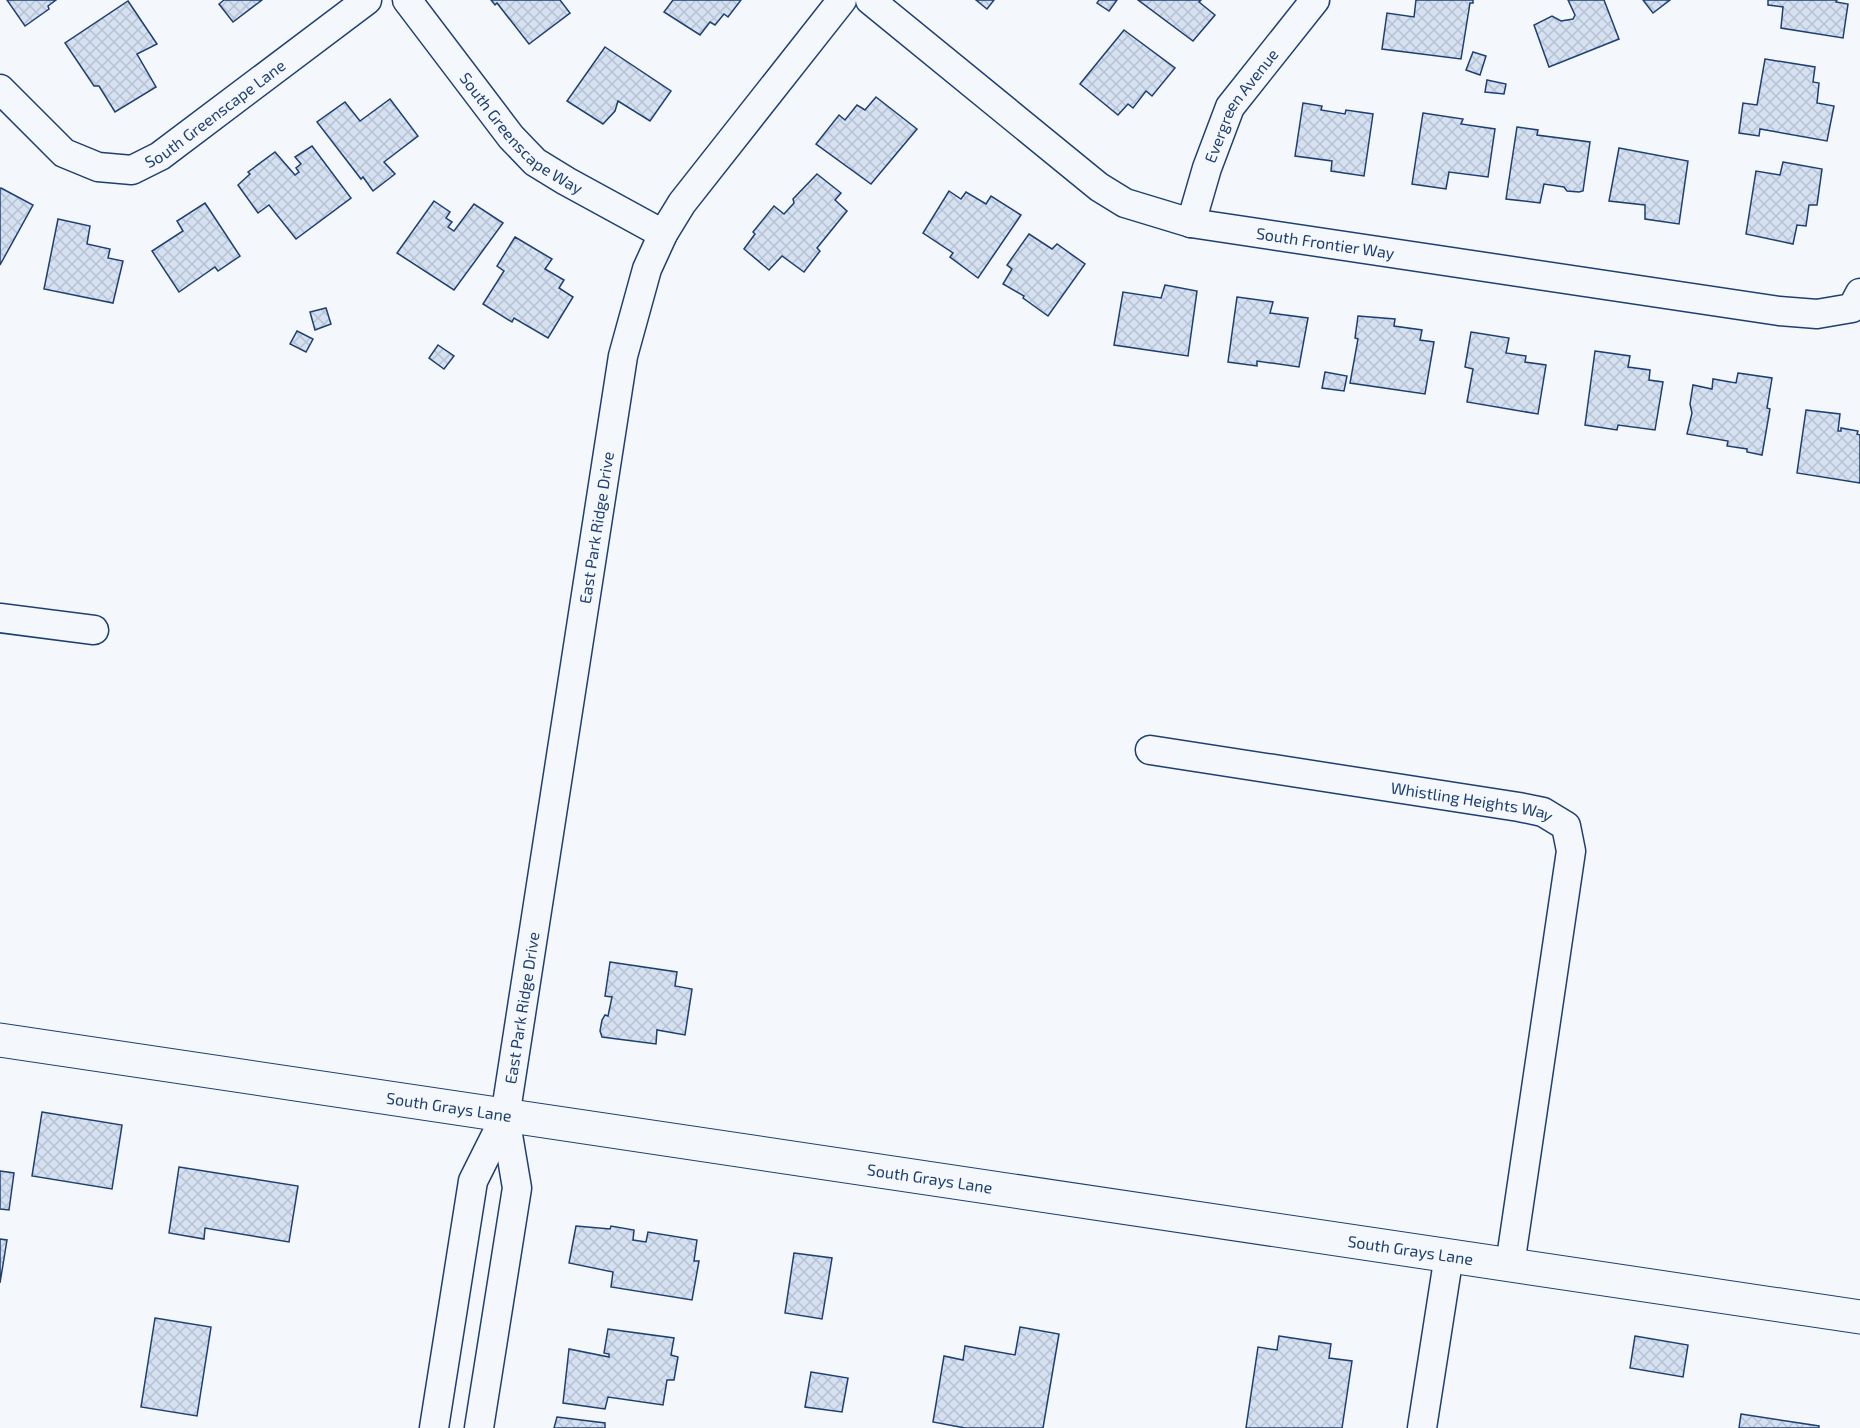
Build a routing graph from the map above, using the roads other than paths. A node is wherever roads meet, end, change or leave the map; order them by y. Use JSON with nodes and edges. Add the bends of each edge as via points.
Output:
{"nodes":[{"id":1,"x":367,"y":0,"type":"edge"},
{"id":2,"x":407,"y":0,"type":"edge"},
{"id":3,"x":842,"y":0,"type":"edge"},
{"id":4,"x":870,"y":0,"type":"edge"},
{"id":5,"x":1315,"y":0,"type":"edge"},
{"id":6,"x":0,"y":89,"type":"edge"},
{"id":7,"x":1191,"y":223,"type":"junction"},
{"id":8,"x":663,"y":234,"type":"junction"},
{"id":9,"x":1856,"y":300,"type":"edge"},
{"id":10,"x":0,"y":618,"type":"edge"},
{"id":11,"x":94,"y":630,"type":"dead end"},
{"id":12,"x":1150,"y":750,"type":"dead end"},
{"id":13,"x":0,"y":1040,"type":"edge"},
{"id":14,"x":505,"y":1117,"type":"junction"},
{"id":15,"x":1449,"y":1255,"type":"junction"},
{"id":16,"x":1510,"y":1264,"type":"junction"},
{"id":17,"x":1860,"y":1317,"type":"edge"},
{"id":18,"x":434,"y":1428,"type":"edge"},
{"id":19,"x":479,"y":1428,"type":"edge"},
{"id":20,"x":1422,"y":1428,"type":"edge"}],
"edges":[{"from":1,"to":6,"type":"street","name":"South Greenscape Lane","via":[[160,156],[132,170],[98,167],[64,153]]},
{"from":2,"to":8,"type":"street","name":"South Greenscape Way","via":[[511,137],[535,162]]},
{"from":3,"to":8,"type":"street","name":"East Park Ridge Drive","via":[[682,203]]},
{"from":4,"to":7,"type":"street","name":"South Frontier Way","via":[[1099,187],[1125,203]]},
{"from":5,"to":7,"type":"street","name":"Evergreen Avenue","via":[[1230,107]]},
{"from":7,"to":9,"type":"street","name":"South Frontier Way","via":[[1779,311],[1817,314]]},
{"from":8,"to":14,"type":"street","name":"East Park Ridge Drive","via":[[647,269],[624,356]]},
{"from":10,"to":11,"type":"street"},
{"from":12,"to":16,"type":"street","name":"Whistling Heights Way","via":[[1520,807],[1543,812],[1566,826],[1571,852]]},
{"from":13,"to":14,"type":"street","name":"South Grays Lane"},
{"from":14,"to":15,"type":"street","name":"South Grays Lane"},
{"from":14,"to":18,"type":"street","name":"East Park Ridge Drive","via":[[473,1181]]},
{"from":14,"to":19,"type":"street","name":"East Park Ridge Drive","via":[[517,1188]]},
{"from":15,"to":16,"type":"street","name":"South Grays Lane"},
{"from":15,"to":20,"type":"street"},
{"from":16,"to":17,"type":"street","name":"South Grays Lane"}]}
